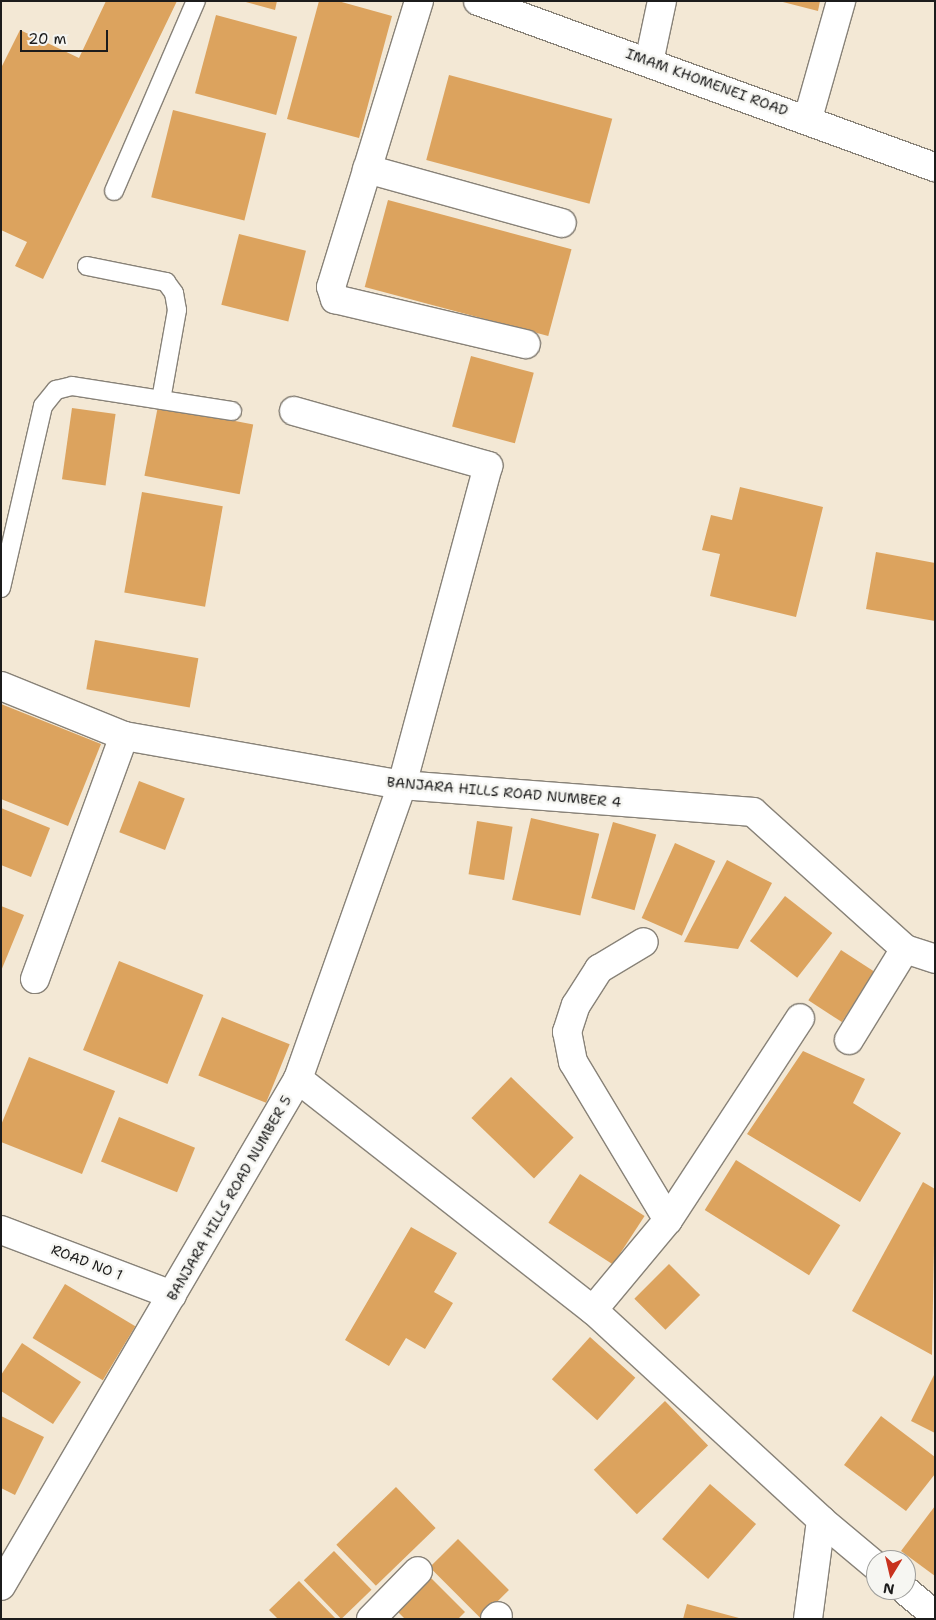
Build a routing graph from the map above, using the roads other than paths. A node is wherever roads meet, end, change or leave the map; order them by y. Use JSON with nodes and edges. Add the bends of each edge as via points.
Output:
{"nodes":[{"id":1,"x":196,"y":1,"type":"edge"},
{"id":2,"x":419,"y":1,"type":"edge"},
{"id":3,"x":478,"y":1,"type":"edge"},
{"id":4,"x":662,"y":1,"type":"edge"},
{"id":5,"x":842,"y":1,"type":"edge"},
{"id":6,"x":649,"y":62,"type":"junction"},
{"id":7,"x":808,"y":118,"type":"junction"},
{"id":8,"x":935,"y":167,"type":"edge"},
{"id":9,"x":367,"y":169,"type":"junction"},
{"id":10,"x":114,"y":191,"type":"dead end"},
{"id":11,"x":562,"y":223,"type":"dead end"},
{"id":12,"x":87,"y":266,"type":"dead end"},
{"id":13,"x":526,"y":344,"type":"dead end"},
{"id":14,"x":161,"y":400,"type":"junction"},
{"id":15,"x":232,"y":411,"type":"dead end"},
{"id":16,"x":294,"y":411,"type":"dead end"},
{"id":17,"x":1,"y":588,"type":"edge"},
{"id":18,"x":1,"y":686,"type":"edge"},
{"id":19,"x":124,"y":736,"type":"junction"},
{"id":20,"x":402,"y":785,"type":"junction"},
{"id":21,"x":644,"y":942,"type":"dead end"},
{"id":22,"x":905,"y":949,"type":"junction"},
{"id":23,"x":935,"y":959,"type":"edge"},
{"id":24,"x":35,"y":979,"type":"dead end"},
{"id":25,"x":800,"y":1018,"type":"dead end"},
{"id":26,"x":848,"y":1040,"type":"dead end"},
{"id":27,"x":298,"y":1079,"type":"junction"},
{"id":28,"x":668,"y":1220,"type":"junction"},
{"id":29,"x":1,"y":1230,"type":"edge"},
{"id":30,"x":172,"y":1295,"type":"junction"},
{"id":31,"x":593,"y":1310,"type":"junction"},
{"id":32,"x":821,"y":1520,"type":"junction"},
{"id":33,"x":866,"y":1558,"type":"edge"},
{"id":34,"x":418,"y":1571,"type":"dead end"},
{"id":35,"x":1,"y":1586,"type":"edge"},
{"id":36,"x":916,"y":1599,"type":"edge"},
{"id":37,"x":935,"y":1615,"type":"edge"},
{"id":38,"x":371,"y":1619,"type":"edge"},
{"id":39,"x":808,"y":1619,"type":"edge"}],
"edges":[{"from":1,"to":10,"type":"lane"},
{"from":2,"to":9,"type":"street"},
{"from":3,"to":6,"type":"street","name":"IMAM KHOMENEI ROAD"},
{"from":4,"to":6,"type":"street"},
{"from":5,"to":7,"type":"street"},
{"from":6,"to":7,"type":"street","name":"IMAM KHOMENEI ROAD"},
{"from":7,"to":8,"type":"street","name":"IMAM KHOMENEI ROAD"},
{"from":9,"to":11,"type":"street"},
{"from":9,"to":13,"type":"street","via":[[331,287],[334,299]]},
{"from":12,"to":14,"type":"lane","via":[[166,282],[174,293],[177,310]]},
{"from":14,"to":15,"type":"lane"},
{"from":14,"to":17,"type":"lane","via":[[72,386],[56,390],[43,406]]},
{"from":16,"to":20,"type":"street","name":"BANJARA HILLS ROAD NUMBER 5","via":[[488,466]]},
{"from":18,"to":19,"type":"street","name":"BANJARA HILLS ROAD NUMBER 4"},
{"from":19,"to":20,"type":"street","name":"BANJARA HILLS ROAD NUMBER 4"},
{"from":19,"to":24,"type":"street"},
{"from":20,"to":22,"type":"street","name":"BANJARA HILLS ROAD NUMBER 4","via":[[753,812]]},
{"from":20,"to":27,"type":"street","name":"BANJARA HILLS ROAD NUMBER 5"},
{"from":21,"to":28,"type":"street","via":[[599,969],[576,1005],[567,1032],[573,1062]]},
{"from":22,"to":23,"type":"street","name":"BANJARA HILLS ROAD NUMBER 4"},
{"from":22,"to":26,"type":"street"},
{"from":25,"to":28,"type":"street"},
{"from":27,"to":30,"type":"street","name":"BANJARA HILLS ROAD NUMBER 5"},
{"from":27,"to":31,"type":"street"},
{"from":28,"to":31,"type":"street"},
{"from":29,"to":30,"type":"street","name":"ROAD NO 1"},
{"from":30,"to":35,"type":"street","name":"BANJARA HILLS ROAD NUMBER 5"},
{"from":31,"to":32,"type":"street"},
{"from":32,"to":33,"type":"street"},
{"from":32,"to":39,"type":"street"},
{"from":34,"to":38,"type":"street"},
{"from":36,"to":37,"type":"street"}]}
